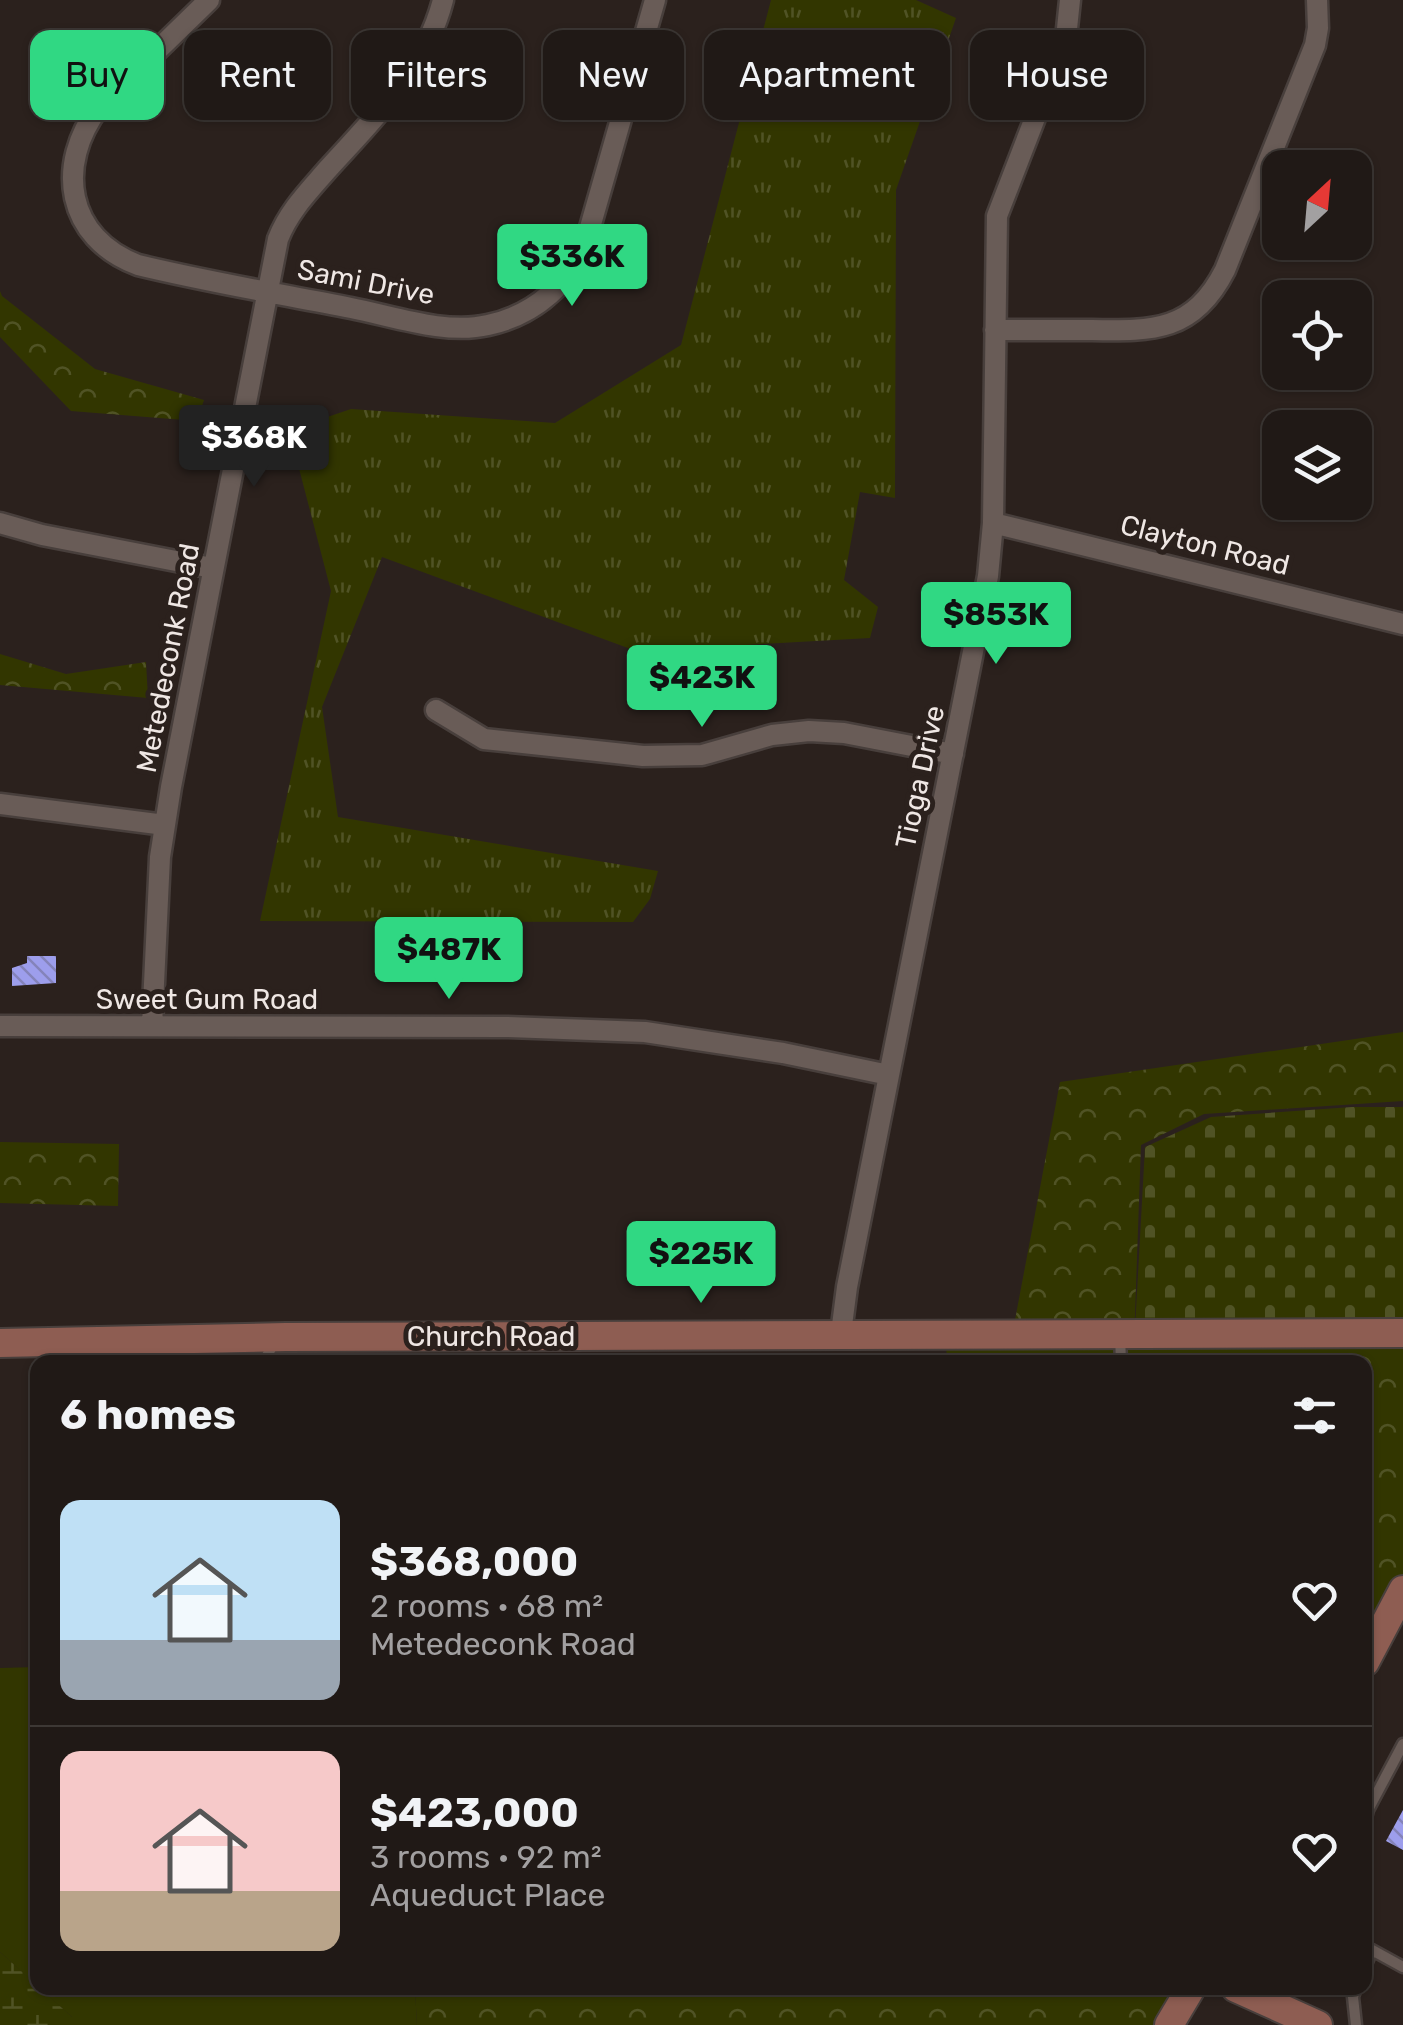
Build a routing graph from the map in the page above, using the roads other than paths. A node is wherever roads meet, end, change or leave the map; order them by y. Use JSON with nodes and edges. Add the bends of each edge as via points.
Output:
{"nodes":[{"id":1,"x":209,"y":0,"type":"edge"},
{"id":2,"x":443,"y":0,"type":"edge"},
{"id":3,"x":655,"y":0,"type":"edge"},
{"id":4,"x":1070,"y":0,"type":"edge"},
{"id":5,"x":1317,"y":0,"type":"edge"},
{"id":6,"x":268,"y":291,"type":"junction"},
{"id":7,"x":996,"y":330,"type":"junction"},
{"id":8,"x":993,"y":522,"type":"junction"},
{"id":9,"x":0,"y":523,"type":"edge"},
{"id":10,"x":212,"y":568,"type":"junction"},
{"id":11,"x":1403,"y":624,"type":"edge"},
{"id":12,"x":436,"y":710,"type":"dead end"},
{"id":13,"x":953,"y":754,"type":"junction"},
{"id":14,"x":0,"y":804,"type":"edge"},
{"id":15,"x":164,"y":825,"type":"junction"},
{"id":16,"x":0,"y":1026,"type":"edge"},
{"id":17,"x":152,"y":1026,"type":"junction"},
{"id":18,"x":889,"y":1075,"type":"junction"},
{"id":19,"x":841,"y":1333,"type":"junction"},
{"id":20,"x":1403,"y":1333,"type":"edge"},
{"id":21,"x":0,"y":1343,"type":"edge"},
{"id":22,"x":1120,"y":1349,"type":"edge"},
{"id":23,"x":48,"y":1352,"type":"edge"},
{"id":24,"x":256,"y":1354,"type":"edge"},
{"id":25,"x":1403,"y":1590,"type":"edge"},
{"id":26,"x":1372,"y":1649,"type":"edge"},
{"id":27,"x":1403,"y":1744,"type":"edge"},
{"id":28,"x":1372,"y":1805,"type":"edge"},
{"id":29,"x":1372,"y":1950,"type":"edge"},
{"id":30,"x":1403,"y":1967,"type":"edge"},
{"id":31,"x":1186,"y":1995,"type":"edge"},
{"id":32,"x":1246,"y":1995,"type":"edge"},
{"id":33,"x":1354,"y":1995,"type":"edge"},
{"id":34,"x":1281,"y":2018,"type":"edge"},
{"id":35,"x":1170,"y":2025,"type":"edge"},
{"id":36,"x":1318,"y":2025,"type":"edge"},
{"id":37,"x":1356,"y":2025,"type":"edge"}],
"edges":[{"from":1,"to":6,"type":"street","name":"Sami Drive","via":[[99,107],[85,126],[72,184],[92,234],[127,261]]},
{"from":2,"to":6,"type":"street","name":"Metedeconk Road","via":[[408,79],[284,223]]},
{"from":3,"to":6,"type":"street","name":"Sami Drive","via":[[589,236],[574,267],[542,301],[487,326],[456,327]]},
{"from":4,"to":7,"type":"street","name":"Tioga Drive","via":[[1066,38],[998,216]]},
{"from":5,"to":7,"type":"street","via":[[1315,45],[1208,298],[1176,322],[1146,331]]},
{"from":6,"to":10,"type":"street","name":"Metedeconk Road"},
{"from":7,"to":8,"type":"street","name":"Tioga Drive"},
{"from":8,"to":11,"type":"street","name":"Clayton Road"},
{"from":8,"to":13,"type":"street","name":"Tioga Drive"},
{"from":9,"to":10,"type":"street"},
{"from":10,"to":15,"type":"street","name":"Metedeconk Road"},
{"from":12,"to":13,"type":"street","via":[[484,739],[643,756],[702,755],[809,731]]},
{"from":13,"to":18,"type":"street","name":"Tioga Drive"},
{"from":14,"to":15,"type":"street"},
{"from":15,"to":17,"type":"street","name":"Metedeconk Road"},
{"from":16,"to":17,"type":"street","name":"Sweet Gum Road"},
{"from":17,"to":18,"type":"street","name":"Sweet Gum Road","via":[[645,1032]]},
{"from":18,"to":19,"type":"street","name":"Tioga Drive"},
{"from":19,"to":22,"type":"street","name":"Church Road"},
{"from":19,"to":24,"type":"street","name":"Church Road","via":[[278,1338]]},
{"from":20,"to":22,"type":"street","name":"Church Road"},
{"from":21,"to":23,"type":"street","name":"Church Road"},
{"from":23,"to":24,"type":"street","name":"Church Road"},
{"from":25,"to":26,"type":"street"},
{"from":27,"to":28,"type":"lane"},
{"from":29,"to":30,"type":"lane"},
{"from":31,"to":35,"type":"street"},
{"from":32,"to":34,"type":"street"},
{"from":33,"to":37,"type":"lane"},
{"from":34,"to":36,"type":"street"}]}
